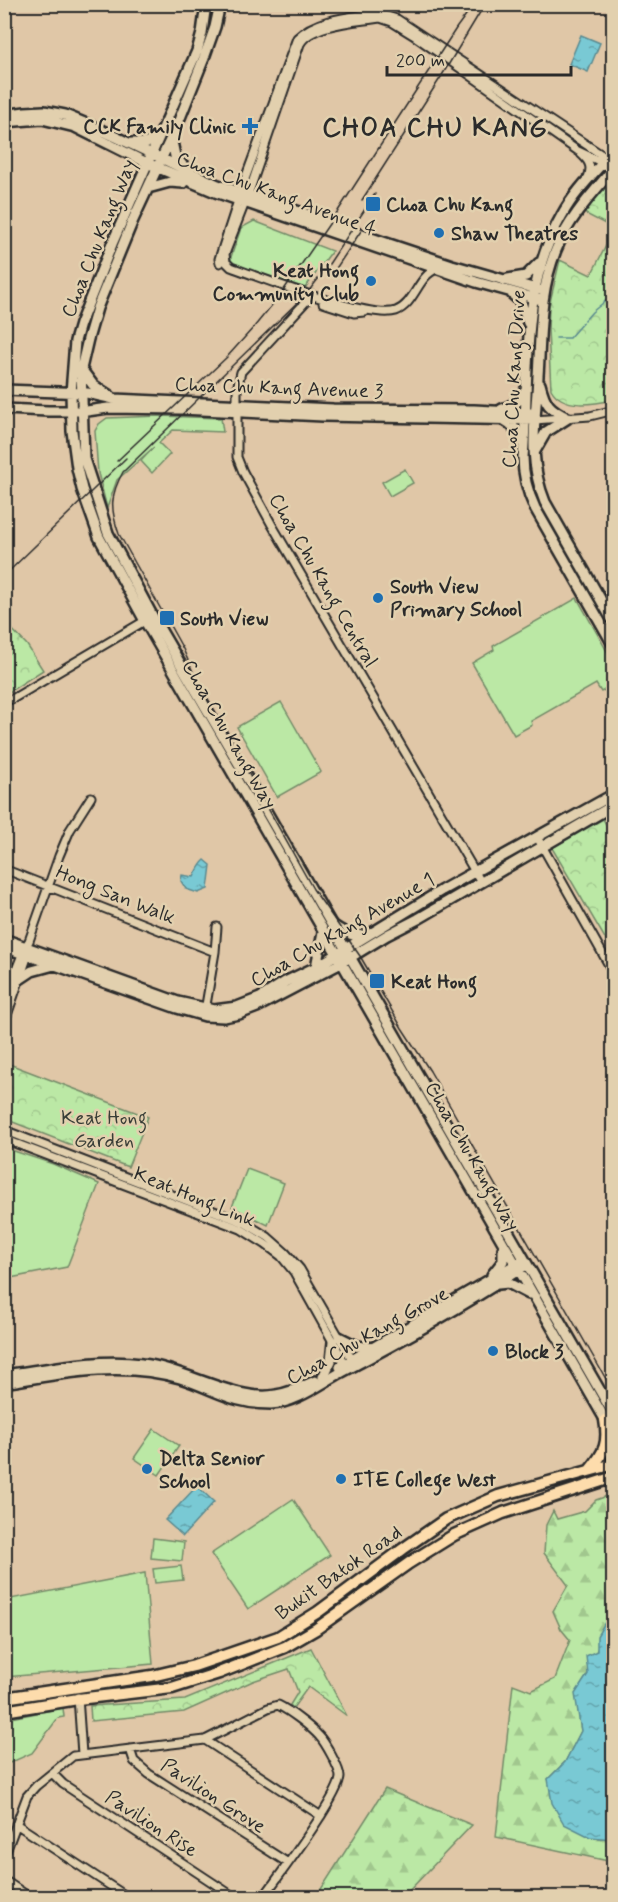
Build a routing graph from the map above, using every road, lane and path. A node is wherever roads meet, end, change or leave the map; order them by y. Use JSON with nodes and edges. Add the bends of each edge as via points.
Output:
{"nodes":[{"id":1,"x":206,"y":4,"type":"edge"},
{"id":2,"x":220,"y":4,"type":"edge"},
{"id":3,"x":363,"y":18,"type":"junction"},
{"id":4,"x":397,"y":19,"type":"junction"},
{"id":5,"x":405,"y":31,"type":"junction"},
{"id":6,"x":302,"y":40,"type":"junction"},
{"id":7,"x":293,"y":46,"type":"junction"},
{"id":8,"x":507,"y":97,"type":"junction"},
{"id":9,"x":4,"y":116,"type":"edge"},
{"id":10,"x":4,"y":122,"type":"edge"},
{"id":11,"x":161,"y":134,"type":"junction"},
{"id":12,"x":171,"y":137,"type":"junction"},
{"id":13,"x":586,"y":145,"type":"junction"},
{"id":14,"x":124,"y":147,"type":"junction"},
{"id":15,"x":614,"y":149,"type":"edge"},
{"id":16,"x":578,"y":151,"type":"junction"},
{"id":17,"x":154,"y":161,"type":"junction"},
{"id":18,"x":610,"y":165,"type":"edge"},
{"id":19,"x":194,"y":180,"type":"junction"},
{"id":20,"x":586,"y":183,"type":"junction"},
{"id":21,"x":143,"y":186,"type":"junction"},
{"id":22,"x":243,"y":197,"type":"junction"},
{"id":23,"x":564,"y":212,"type":"junction"},
{"id":24,"x":576,"y":212,"type":"junction"},
{"id":25,"x":542,"y":259,"type":"junction"},
{"id":26,"x":220,"y":263,"type":"dead end"},
{"id":27,"x":437,"y":269,"type":"junction"},
{"id":28,"x":498,"y":279,"type":"junction"},
{"id":29,"x":508,"y":291,"type":"junction"},
{"id":30,"x":538,"y":294,"type":"junction"},
{"id":31,"x":310,"y":297,"type":"junction"},
{"id":32,"x":530,"y":328,"type":"junction"},
{"id":33,"x":81,"y":369,"type":"junction"},
{"id":34,"x":72,"y":375,"type":"junction"},
{"id":35,"x":538,"y":379,"type":"junction"},
{"id":36,"x":527,"y":386,"type":"junction"},
{"id":37,"x":4,"y":390,"type":"edge"},
{"id":38,"x":46,"y":392,"type":"junction"},
{"id":39,"x":71,"y":393,"type":"junction"},
{"id":40,"x":82,"y":393,"type":"junction"},
{"id":41,"x":111,"y":404,"type":"junction"},
{"id":42,"x":237,"y":408,"type":"junction"},
{"id":43,"x":4,"y":409,"type":"edge"},
{"id":44,"x":71,"y":410,"type":"junction"},
{"id":45,"x":82,"y":410,"type":"junction"},
{"id":46,"x":614,"y":410,"type":"edge"},
{"id":47,"x":48,"y":411,"type":"junction"},
{"id":48,"x":494,"y":411,"type":"junction"},
{"id":49,"x":529,"y":417,"type":"junction"},
{"id":50,"x":568,"y":418,"type":"junction"},
{"id":51,"x":502,"y":419,"type":"junction"},
{"id":52,"x":77,"y":429,"type":"junction"},
{"id":53,"x":524,"y":448,"type":"junction"},
{"id":54,"x":534,"y":452,"type":"junction"},
{"id":55,"x":149,"y":619,"type":"junction"},
{"id":56,"x":614,"y":624,"type":"edge"},
{"id":57,"x":614,"y":646,"type":"edge"},
{"id":58,"x":4,"y":702,"type":"edge"},
{"id":59,"x":614,"y":794,"type":"edge"},
{"id":60,"x":91,"y":797,"type":"dead end"},
{"id":61,"x":614,"y":805,"type":"edge"},
{"id":62,"x":537,"y":837,"type":"junction"},
{"id":63,"x":543,"y":846,"type":"junction"},
{"id":64,"x":4,"y":869,"type":"edge"},
{"id":65,"x":475,"y":872,"type":"junction"},
{"id":66,"x":481,"y":882,"type":"junction"},
{"id":67,"x":50,"y":885,"type":"junction"},
{"id":68,"x":332,"y":925,"type":"junction"},
{"id":69,"x":217,"y":927,"type":"dead end"},
{"id":70,"x":323,"y":932,"type":"junction"},
{"id":71,"x":4,"y":939,"type":"edge"},
{"id":72,"x":369,"y":939,"type":"junction"},
{"id":73,"x":4,"y":947,"type":"edge"},
{"id":74,"x":27,"y":949,"type":"junction"},
{"id":75,"x":215,"y":952,"type":"junction"},
{"id":76,"x":348,"y":953,"type":"junction"},
{"id":77,"x":4,"y":955,"type":"edge"},
{"id":78,"x":338,"y":958,"type":"junction"},
{"id":79,"x":54,"y":965,"type":"junction"},
{"id":80,"x":317,"y":970,"type":"junction"},
{"id":81,"x":360,"y":974,"type":"junction"},
{"id":82,"x":614,"y":974,"type":"edge"},
{"id":83,"x":16,"y":981,"type":"junction"},
{"id":84,"x":355,"y":986,"type":"junction"},
{"id":85,"x":4,"y":1000,"type":"edge"},
{"id":86,"x":208,"y":1012,"type":"junction"},
{"id":87,"x":4,"y":1024,"type":"edge"},
{"id":88,"x":4,"y":1130,"type":"edge"},
{"id":89,"x":4,"y":1139,"type":"edge"},
{"id":90,"x":504,"y":1246,"type":"junction"},
{"id":91,"x":526,"y":1262,"type":"junction"},
{"id":92,"x":516,"y":1268,"type":"junction"},
{"id":93,"x":491,"y":1282,"type":"junction"},
{"id":94,"x":533,"y":1296,"type":"junction"},
{"id":95,"x":336,"y":1340,"type":"junction"},
{"id":96,"x":373,"y":1348,"type":"junction"},
{"id":97,"x":350,"y":1364,"type":"junction"},
{"id":98,"x":5,"y":1377,"type":"edge"},
{"id":99,"x":323,"y":1377,"type":"junction"},
{"id":100,"x":280,"y":1398,"type":"junction"},
{"id":101,"x":609,"y":1417,"type":"edge"},
{"id":102,"x":614,"y":1435,"type":"edge"},
{"id":103,"x":614,"y":1464,"type":"edge"},
{"id":104,"x":590,"y":1470,"type":"junction"},
{"id":105,"x":614,"y":1477,"type":"edge"},
{"id":106,"x":366,"y":1594,"type":"junction"},
{"id":107,"x":341,"y":1595,"type":"junction"},
{"id":108,"x":77,"y":1687,"type":"junction"},
{"id":109,"x":4,"y":1698,"type":"edge"},
{"id":110,"x":78,"y":1699,"type":"junction"},
{"id":111,"x":4,"y":1712,"type":"edge"},
{"id":112,"x":205,"y":1740,"type":"junction"},
{"id":113,"x":130,"y":1749,"type":"junction"},
{"id":114,"x":82,"y":1754,"type":"junction"},
{"id":115,"x":52,"y":1773,"type":"junction"},
{"id":116,"x":321,"y":1816,"type":"junction"},
{"id":117,"x":16,"y":1824,"type":"junction"},
{"id":118,"x":4,"y":1857,"type":"edge"},
{"id":119,"x":288,"y":1863,"type":"junction"},
{"id":120,"x":4,"y":1880,"type":"edge"},
{"id":121,"x":31,"y":1898,"type":"edge"},
{"id":122,"x":129,"y":1898,"type":"edge"},
{"id":123,"x":236,"y":1898,"type":"edge"},
{"id":124,"x":263,"y":1898,"type":"edge"}],
"edges":[{"from":1,"to":11,"type":"main road","name":"Choa Chu Kang Way","via":[[197,51]]},
{"from":2,"to":12,"type":"main road","name":"Choa Chu Kang Way","via":[[204,58]]},
{"from":3,"to":4,"type":"street","via":[[381,14]]},
{"from":3,"to":5,"type":"street","via":[[380,18]]},
{"from":3,"to":6,"type":"street","via":[[318,30]]},
{"from":3,"to":7,"type":"street","via":[[310,27]]},
{"from":4,"to":5,"type":"street"},
{"from":4,"to":8,"type":"street"},
{"from":5,"to":8,"type":"street"},
{"from":6,"to":7,"type":"street"},
{"from":6,"to":22,"type":"street"},
{"from":7,"to":22,"type":"street"},
{"from":8,"to":13,"type":"street"},
{"from":8,"to":16,"type":"street"},
{"from":9,"to":14,"type":"main road","name":"Choa Chu Kang Avenue 4","via":[[44,111],[65,115]]},
{"from":10,"to":14,"type":"main road","name":"Choa Chu Kang Avenue 4","via":[[58,122]]},
{"from":11,"to":14,"type":"main road","via":[[147,143]]},
{"from":11,"to":17,"type":"main road","name":"Choa Chu Kang Way"},
{"from":12,"to":17,"type":"main road","name":"Choa Chu Kang Way"},
{"from":12,"to":19,"type":"main road","via":[[175,156]]},
{"from":13,"to":15,"type":"street"},
{"from":13,"to":18,"type":"street"},
{"from":14,"to":17,"type":"main road","name":"Choa Chu Kang Avenue 4"},
{"from":14,"to":21,"type":"main road","via":[[136,162]]},
{"from":15,"to":18,"type":"main road","name":"Choa Chu Kang Drive"},
{"from":16,"to":18,"type":"street"},
{"from":16,"to":20,"type":"street","via":[[591,170]]},
{"from":17,"to":19,"type":"main road","name":"Choa Chu Kang Avenue 4"},
{"from":17,"to":21,"type":"main road","name":"Choa Chu Kang Way"},
{"from":18,"to":20,"type":"main road","name":"Choa Chu Kang Drive"},
{"from":18,"to":24,"type":"main road","name":"Choa Chu Kang Drive"},
{"from":19,"to":21,"type":"main road"},
{"from":19,"to":22,"type":"main road","name":"Choa Chu Kang Avenue 4"},
{"from":20,"to":23,"type":"main road","name":"Choa Chu Kang Drive"},
{"from":21,"to":33,"type":"main road","name":"Choa Chu Kang Way","via":[[97,308]]},
{"from":21,"to":34,"type":"main road","name":"Choa Chu Kang Way","via":[[80,324]]},
{"from":22,"to":26,"type":"street"},
{"from":22,"to":27,"type":"main road","name":"Choa Chu Kang Avenue 4"},
{"from":22,"to":28,"type":"main road","name":"Choa Chu Kang Avenue 4"},
{"from":22,"to":31,"type":"street","via":[[225,254],[228,265]]},
{"from":23,"to":24,"type":"main road"},
{"from":23,"to":25,"type":"main road","name":"Choa Chu Kang Drive"},
{"from":24,"to":30,"type":"main road","name":"Choa Chu Kang Drive","via":[[556,248]]},
{"from":25,"to":28,"type":"main road","via":[[526,276]]},
{"from":25,"to":30,"type":"main road","name":"Choa Chu Kang Drive"},
{"from":27,"to":29,"type":"main road","name":"Choa Chu Kang Avenue 4"},
{"from":27,"to":31,"type":"street","via":[[428,274],[397,311],[354,313]]},
{"from":28,"to":30,"type":"main road","name":"Choa Chu Kang Avenue 4"},
{"from":29,"to":30,"type":"main road","name":"Choa Chu Kang Avenue 4"},
{"from":29,"to":32,"type":"main road","via":[[521,302]]},
{"from":30,"to":32,"type":"main road","name":"Choa Chu Kang Drive"},
{"from":30,"to":35,"type":"main road","name":"Choa Chu Kang Drive"},
{"from":31,"to":42,"type":"street","name":"Choa Chu Kang Central","via":[[242,372]]},
{"from":32,"to":36,"type":"main road","name":"Choa Chu Kang Drive"},
{"from":33,"to":40,"type":"main road","name":"Choa Chu Kang Way"},
{"from":33,"to":41,"type":"main road"},
{"from":34,"to":38,"type":"main road","via":[[69,384]]},
{"from":34,"to":39,"type":"main road","name":"Choa Chu Kang Way"},
{"from":35,"to":49,"type":"main road","name":"Choa Chu Kang Drive"},
{"from":35,"to":50,"type":"main road","via":[[547,404]]},
{"from":36,"to":48,"type":"main road","via":[[516,403]]},
{"from":36,"to":49,"type":"main road","name":"Choa Chu Kang Drive"},
{"from":37,"to":38,"type":"main road","name":"Choa Chu Kang Avenue 3"},
{"from":38,"to":39,"type":"main road","name":"Choa Chu Kang Avenue 3"},
{"from":39,"to":40,"type":"main road","name":"Choa Chu Kang Avenue 3"},
{"from":39,"to":44,"type":"main road","name":"Choa Chu Kang Way"},
{"from":40,"to":41,"type":"main road","name":"Choa Chu Kang Avenue 3"},
{"from":40,"to":45,"type":"main road","name":"Choa Chu Kang Way"},
{"from":41,"to":42,"type":"main road","name":"Choa Chu Kang Avenue 3"},
{"from":41,"to":45,"type":"main road","name":"Choa Chu Kang Avenue 3"},
{"from":41,"to":52,"type":"main road"},
{"from":42,"to":48,"type":"main road","name":"Choa Chu Kang Avenue 3"},
{"from":42,"to":51,"type":"main road","name":"Choa Chu Kang Avenue 3","via":[[328,416]]},
{"from":42,"to":65,"type":"street","name":"Choa Chu Kang Central","via":[[236,448],[243,471]]},
{"from":43,"to":47,"type":"main road","name":"Choa Chu Kang Avenue 3"},
{"from":44,"to":45,"type":"main road","name":"Choa Chu Kang Avenue 3"},
{"from":44,"to":47,"type":"main road","name":"Choa Chu Kang Avenue 3"},
{"from":44,"to":52,"type":"main road","name":"Choa Chu Kang Way"},
{"from":45,"to":52,"type":"main road","name":"Choa Chu Kang Way"},
{"from":46,"to":50,"type":"street","name":"Choa Chu Kang Avenue 3"},
{"from":47,"to":52,"type":"main road","via":[[62,414]]},
{"from":48,"to":49,"type":"main road","name":"Choa Chu Kang Avenue 3"},
{"from":49,"to":50,"type":"street","name":"Choa Chu Kang Avenue 3"},
{"from":49,"to":51,"type":"main road","name":"Choa Chu Kang Avenue 3"},
{"from":49,"to":53,"type":"main road","name":"Choa Chu Kang Drive"},
{"from":49,"to":54,"type":"main road","name":"Choa Chu Kang Drive"},
{"from":50,"to":54,"type":"main road","via":[[546,432]]},
{"from":51,"to":53,"type":"main road","via":[[515,427]]},
{"from":52,"to":55,"type":"main road","name":"Choa Chu Kang Way","via":[[77,468],[99,537]]},
{"from":53,"to":57,"type":"main road","name":"Choa Chu Kang Drive","via":[[523,473],[535,508]]},
{"from":54,"to":56,"type":"main road","name":"Choa Chu Kang Drive","via":[[545,502]]},
{"from":55,"to":58,"type":"street"},
{"from":55,"to":68,"type":"main road","name":"Choa Chu Kang Way"},
{"from":55,"to":70,"type":"main road","name":"Choa Chu Kang Way"},
{"from":59,"to":62,"type":"main road","name":"Choa Chu Kang Avenue 1"},
{"from":60,"to":67,"type":"street","via":[[70,830]]},
{"from":61,"to":63,"type":"main road","name":"Choa Chu Kang Avenue 1"},
{"from":62,"to":63,"type":"street"},
{"from":62,"to":65,"type":"main road","name":"Choa Chu Kang Avenue 1"},
{"from":63,"to":66,"type":"main road","name":"Choa Chu Kang Avenue 1"},
{"from":63,"to":82,"type":"street"},
{"from":64,"to":67,"type":"street","name":"Hong San Walk"},
{"from":65,"to":66,"type":"street","name":"Choa Chu Kang Central"},
{"from":65,"to":72,"type":"main road","name":"Choa Chu Kang Avenue 1"},
{"from":66,"to":72,"type":"main road","name":"Choa Chu Kang Avenue 1","via":[[418,919]]},
{"from":67,"to":74,"type":"street"},
{"from":67,"to":75,"type":"street","name":"Hong San Walk"},
{"from":68,"to":72,"type":"main road","via":[[346,934]]},
{"from":68,"to":76,"type":"main road","name":"Choa Chu Kang Way"},
{"from":69,"to":75,"type":"street"},
{"from":70,"to":78,"type":"main road","name":"Choa Chu Kang Way"},
{"from":70,"to":80,"type":"main road"},
{"from":71,"to":74,"type":"main road","name":"Choa Chu Kang Avenue 1"},
{"from":72,"to":76,"type":"main road","name":"Choa Chu Kang Avenue 1"},
{"from":72,"to":81,"type":"main road"},
{"from":73,"to":74,"type":"main road","name":"Choa Chu Kang Avenue 1"},
{"from":74,"to":79,"type":"main road","name":"Choa Chu Kang Avenue 1"},
{"from":74,"to":83,"type":"street"},
{"from":74,"to":86,"type":"main road","name":"Choa Chu Kang Avenue 1"},
{"from":75,"to":86,"type":"street"},
{"from":76,"to":78,"type":"main road","name":"Choa Chu Kang Avenue 1"},
{"from":76,"to":81,"type":"main road","name":"Choa Chu Kang Way"},
{"from":77,"to":83,"type":"main road"},
{"from":78,"to":80,"type":"main road","name":"Choa Chu Kang Avenue 1"},
{"from":78,"to":84,"type":"main road","name":"Choa Chu Kang Way"},
{"from":79,"to":83,"type":"main road"},
{"from":79,"to":86,"type":"main road","name":"Choa Chu Kang Avenue 1","via":[[177,1008]]},
{"from":80,"to":84,"type":"main road","via":[[336,973]]},
{"from":80,"to":86,"type":"main road","name":"Choa Chu Kang Avenue 1","via":[[246,1012],[224,1017]]},
{"from":81,"to":91,"type":"main road","name":"Choa Chu Kang Way"},
{"from":83,"to":85,"type":"street"},
{"from":83,"to":87,"type":"street"},
{"from":84,"to":90,"type":"main road","name":"Choa Chu Kang Way"},
{"from":88,"to":95,"type":"street","name":"Keat Hong Link","via":[[245,1223],[268,1237],[300,1269]]},
{"from":89,"to":95,"type":"street","name":"Keat Hong Link","via":[[241,1229],[280,1256],[294,1272]]},
{"from":90,"to":92,"type":"main road","name":"Choa Chu Kang Way"},
{"from":90,"to":93,"type":"main road","via":[[503,1262]]},
{"from":91,"to":92,"type":"main road","name":"Choa Chu Kang Grove"},
{"from":91,"to":101,"type":"main road","name":"Choa Chu Kang Way"},
{"from":92,"to":93,"type":"main road","name":"Choa Chu Kang Grove"},
{"from":92,"to":94,"type":"main road","name":"Choa Chu Kang Way"},
{"from":93,"to":94,"type":"main road","via":[[508,1283]]},
{"from":93,"to":96,"type":"main road","name":"Choa Chu Kang Grove"},
{"from":93,"to":97,"type":"main road","name":"Choa Chu Kang Grove"},
{"from":94,"to":101,"type":"main road","name":"Choa Chu Kang Way"},
{"from":95,"to":96,"type":"main road"},
{"from":95,"to":97,"type":"street","name":"Keat Hong Link"},
{"from":95,"to":99,"type":"main road"},
{"from":96,"to":97,"type":"main road","name":"Choa Chu Kang Grove"},
{"from":97,"to":99,"type":"main road","name":"Choa Chu Kang Grove"},
{"from":97,"to":100,"type":"main road","name":"Choa Chu Kang Grove","via":[[301,1395]]},
{"from":98,"to":100,"type":"main road","name":"Choa Chu Kang Grove","via":[[99,1363],[144,1364],[242,1394]]},
{"from":99,"to":100,"type":"main road","name":"Choa Chu Kang Grove"},
{"from":101,"to":102,"type":"main road","name":"Choa Chu Kang Way"},
{"from":101,"to":104,"type":"main road","via":[[606,1447]]},
{"from":103,"to":104,"type":"main road","name":"Bukit Batok Road"},
{"from":104,"to":107,"type":"main road","name":"Bukit Batok Road","via":[[498,1496],[446,1519]]},
{"from":105,"to":106,"type":"main road","name":"Bukit Batok Road","via":[[503,1514],[454,1536]]},
{"from":106,"to":107,"type":"main road"},
{"from":106,"to":110,"type":"main road","name":"Bukit Batok Road","via":[[285,1647],[219,1673],[172,1688]]},
{"from":107,"to":108,"type":"main road","name":"Bukit Batok Road","via":[[278,1636],[194,1666]]},
{"from":108,"to":109,"type":"main road","name":"Bukit Batok Road"},
{"from":108,"to":110,"type":"street"},
{"from":110,"to":111,"type":"main road","name":"Bukit Batok Road"},
{"from":110,"to":114,"type":"street"},
{"from":112,"to":113,"type":"street"},
{"from":112,"to":116,"type":"street"},
{"from":112,"to":116,"type":"street","via":[[268,1707],[283,1707],[321,1738],[338,1770],[338,1785]]},
{"from":113,"to":114,"type":"street"},
{"from":113,"to":119,"type":"street","name":"Pavilion Grove","via":[[134,1761],[149,1774]]},
{"from":114,"to":115,"type":"street","via":[[73,1756]]},
{"from":115,"to":117,"type":"street","via":[[27,1796]]},
{"from":115,"to":123,"type":"street","name":"Pavilion Rise"},
{"from":116,"to":119,"type":"street"},
{"from":117,"to":118,"type":"street"},
{"from":117,"to":122,"type":"street"},
{"from":119,"to":124,"type":"street"},
{"from":120,"to":121,"type":"street"}]}
